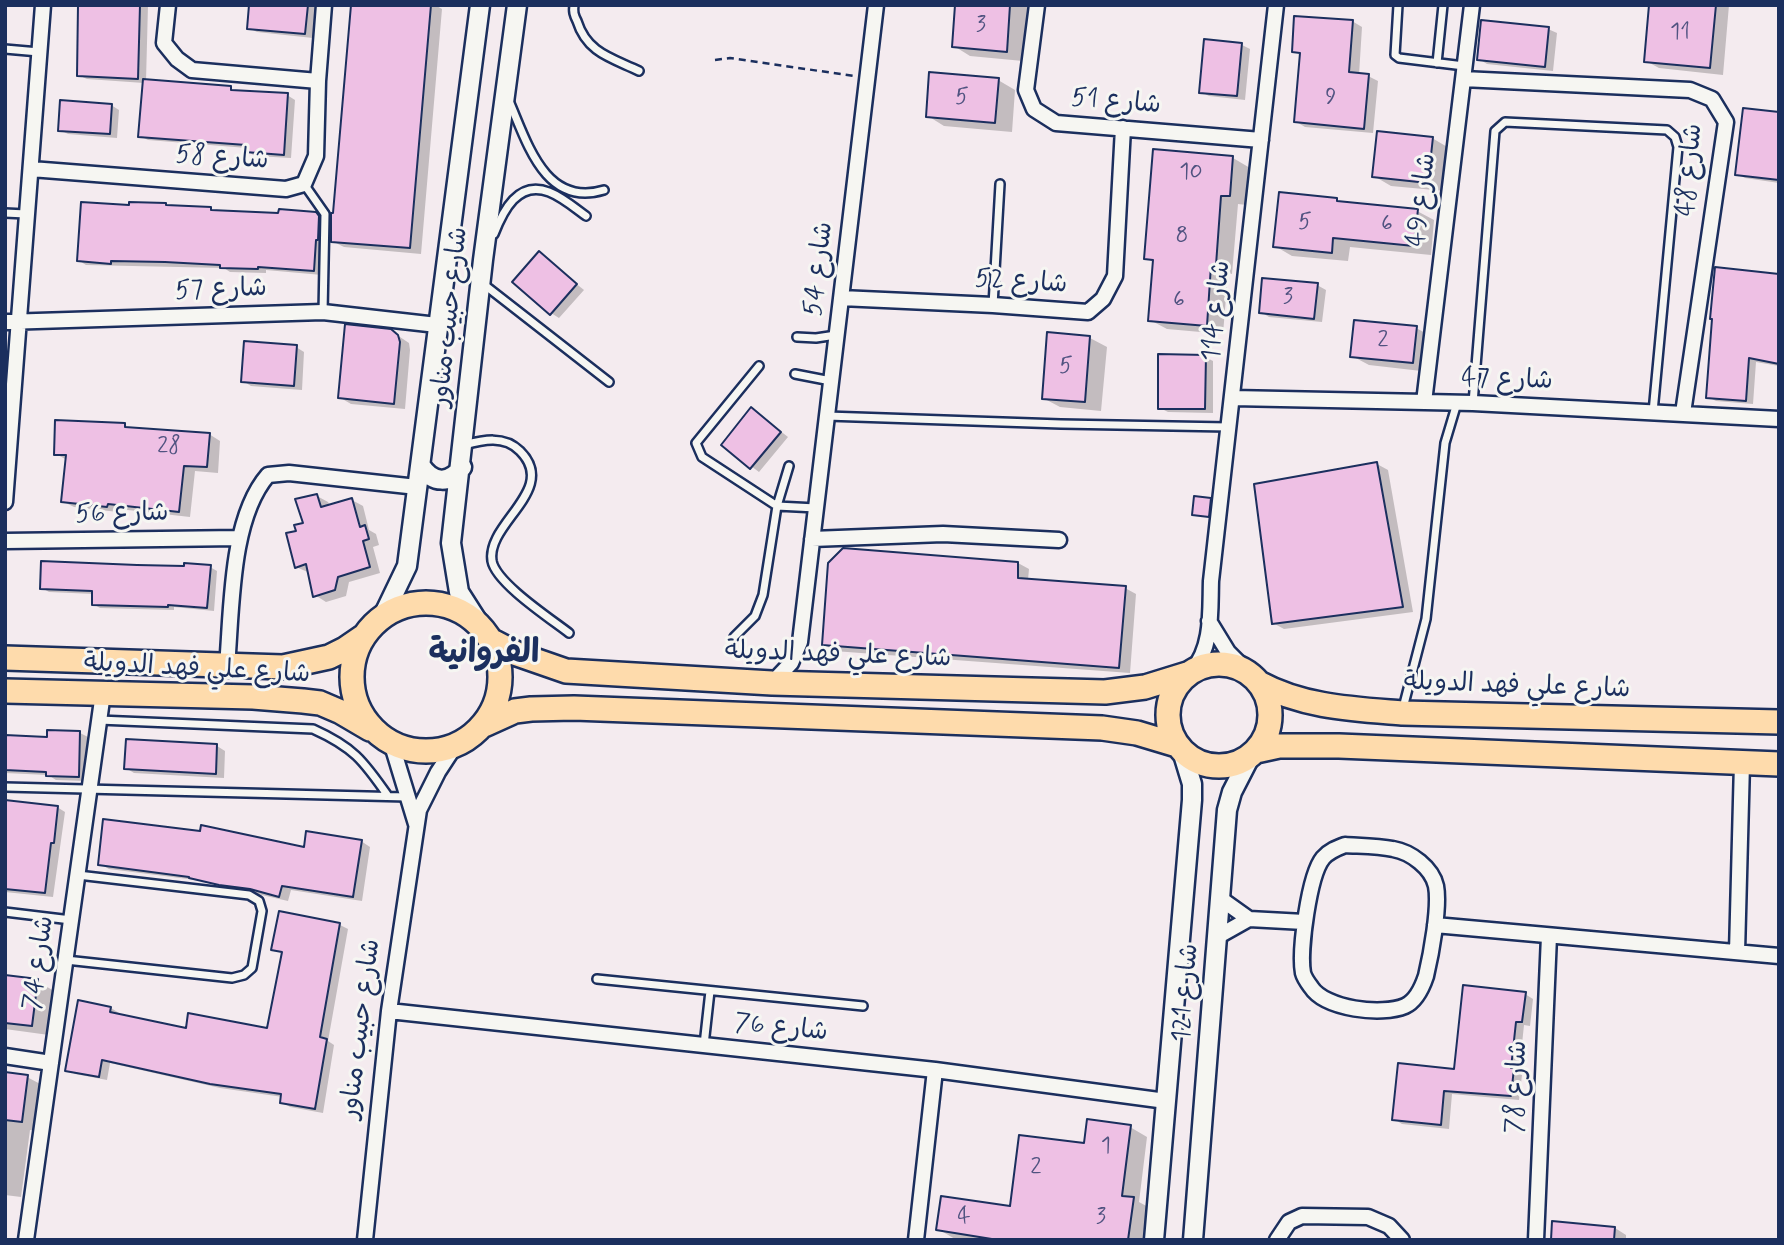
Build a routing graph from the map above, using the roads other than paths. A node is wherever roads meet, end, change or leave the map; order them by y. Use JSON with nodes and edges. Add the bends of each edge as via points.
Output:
{"nodes":[{"id":1,"x":43,"y":5,"type":"edge"},
{"id":2,"x":168,"y":5,"type":"edge"},
{"id":3,"x":324,"y":5,"type":"edge"},
{"id":4,"x":480,"y":5,"type":"edge"},
{"id":5,"x":517,"y":5,"type":"edge"},
{"id":6,"x":574,"y":5,"type":"edge"},
{"id":7,"x":876,"y":5,"type":"edge"},
{"id":8,"x":1037,"y":5,"type":"edge"},
{"id":9,"x":1276,"y":5,"type":"edge"},
{"id":10,"x":1398,"y":5,"type":"edge"},
{"id":11,"x":1443,"y":5,"type":"edge"},
{"id":12,"x":1472,"y":5,"type":"edge"},
{"id":13,"x":5,"y":49,"type":"edge"},
{"id":14,"x":39,"y":52,"type":"junction"},
{"id":15,"x":1437,"y":63,"type":"junction"},
{"id":16,"x":639,"y":71,"type":"dead end"},
{"id":17,"x":1464,"y":72,"type":"junction"},
{"id":18,"x":318,"y":81,"type":"junction"},
{"id":19,"x":505,"y":93,"type":"junction"},
{"id":20,"x":1123,"y":128,"type":"junction"},
{"id":21,"x":1261,"y":140,"type":"junction"},
{"id":22,"x":31,"y":169,"type":"junction"},
{"id":23,"x":304,"y":184,"type":"junction"},
{"id":24,"x":1000,"y":184,"type":"dead end"},
{"id":25,"x":604,"y":190,"type":"dead end"},
{"id":26,"x":5,"y":213,"type":"edge"},
{"id":27,"x":27,"y":214,"type":"junction"},
{"id":28,"x":586,"y":216,"type":"dead end"},
{"id":29,"x":483,"y":260,"type":"junction"},
{"id":30,"x":481,"y":283,"type":"junction"},
{"id":31,"x":841,"y":298,"type":"junction"},
{"id":32,"x":993,"y":305,"type":"junction"},
{"id":33,"x":323,"y":312,"type":"junction"},
{"id":34,"x":12,"y":322,"type":"edge"},
{"id":35,"x":437,"y":325,"type":"junction"},
{"id":36,"x":837,"y":335,"type":"junction"},
{"id":37,"x":797,"y":337,"type":"dead end"},
{"id":38,"x":759,"y":366,"type":"dead end"},
{"id":39,"x":795,"y":374,"type":"dead end"},
{"id":40,"x":831,"y":381,"type":"junction"},
{"id":41,"x":609,"y":382,"type":"dead end"},
{"id":42,"x":1233,"y":398,"type":"junction"},
{"id":43,"x":1424,"y":402,"type":"junction"},
{"id":44,"x":1457,"y":403,"type":"junction"},
{"id":45,"x":1473,"y":403,"type":"junction"},
{"id":46,"x":1653,"y":412,"type":"junction"},
{"id":47,"x":1683,"y":413,"type":"junction"},
{"id":48,"x":827,"y":416,"type":"junction"},
{"id":49,"x":1779,"y":419,"type":"edge"},
{"id":50,"x":1229,"y":426,"type":"junction"},
{"id":51,"x":464,"y":445,"type":"junction"},
{"id":52,"x":421,"y":466,"type":"junction"},
{"id":53,"x":789,"y":466,"type":"dead end"},
{"id":54,"x":462,"y":467,"type":"junction"},
{"id":55,"x":417,"y":487,"type":"junction"},
{"id":56,"x":5,"y":500,"type":"edge"},
{"id":57,"x":777,"y":506,"type":"junction"},
{"id":58,"x":816,"y":508,"type":"junction"},
{"id":59,"x":239,"y":538,"type":"junction"},
{"id":60,"x":812,"y":539,"type":"junction"},
{"id":61,"x":1059,"y":540,"type":"dead end"},
{"id":62,"x":5,"y":541,"type":"edge"},
{"id":63,"x":383,"y":616,"type":"junction"},
{"id":64,"x":1209,"y":621,"type":"junction"},
{"id":65,"x":487,"y":634,"type":"junction"},
{"id":66,"x":569,"y":634,"type":"dead end"},
{"id":67,"x":364,"y":636,"type":"junction"},
{"id":68,"x":734,"y":637,"type":"dead end"},
{"id":69,"x":5,"y":658,"type":"edge"},
{"id":70,"x":237,"y":666,"type":"junction"},
{"id":71,"x":1189,"y":672,"type":"junction"},
{"id":72,"x":1256,"y":679,"type":"junction"},
{"id":73,"x":772,"y":682,"type":"junction"},
{"id":74,"x":5,"y":691,"type":"edge"},
{"id":75,"x":103,"y":693,"type":"junction"},
{"id":76,"x":253,"y":697,"type":"junction"},
{"id":77,"x":1402,"y":713,"type":"junction"},
{"id":78,"x":99,"y":720,"type":"junction"},
{"id":79,"x":1779,"y":722,"type":"edge"},
{"id":80,"x":484,"y":725,"type":"junction"},
{"id":81,"x":385,"y":738,"type":"junction"},
{"id":82,"x":455,"y":746,"type":"junction"},
{"id":83,"x":1180,"y":748,"type":"junction"},
{"id":84,"x":1254,"y":753,"type":"junction"},
{"id":85,"x":1742,"y":763,"type":"junction"},
{"id":86,"x":1779,"y":764,"type":"edge"},
{"id":87,"x":5,"y":787,"type":"edge"},
{"id":88,"x":90,"y":789,"type":"junction"},
{"id":89,"x":388,"y":796,"type":"junction"},
{"id":90,"x":407,"y":797,"type":"junction"},
{"id":91,"x":417,"y":826,"type":"junction"},
{"id":92,"x":78,"y":875,"type":"junction"},
{"id":93,"x":1221,"y":900,"type":"junction"},
{"id":94,"x":5,"y":912,"type":"edge"},
{"id":95,"x":1249,"y":919,"type":"junction"},
{"id":96,"x":71,"y":920,"type":"junction"},
{"id":97,"x":1304,"y":922,"type":"junction"},
{"id":98,"x":1435,"y":925,"type":"junction"},
{"id":99,"x":1549,"y":936,"type":"junction"},
{"id":100,"x":1217,"y":937,"type":"junction"},
{"id":101,"x":1737,"y":952,"type":"junction"},
{"id":102,"x":1779,"y":956,"type":"edge"},
{"id":103,"x":66,"y":960,"type":"junction"},
{"id":104,"x":597,"y":979,"type":"dead end"},
{"id":105,"x":710,"y":991,"type":"junction"},
{"id":106,"x":863,"y":1006,"type":"dead end"},
{"id":107,"x":389,"y":1010,"type":"junction"},
{"id":108,"x":704,"y":1045,"type":"junction"},
{"id":109,"x":5,"y":1056,"type":"edge"},
{"id":110,"x":51,"y":1063,"type":"junction"},
{"id":111,"x":935,"y":1070,"type":"junction"},
{"id":112,"x":1166,"y":1101,"type":"junction"},
{"id":113,"x":26,"y":1240,"type":"edge"},
{"id":114,"x":365,"y":1240,"type":"edge"},
{"id":115,"x":916,"y":1240,"type":"edge"},
{"id":116,"x":1154,"y":1240,"type":"edge"},
{"id":117,"x":1193,"y":1240,"type":"edge"},
{"id":118,"x":1277,"y":1240,"type":"edge"},
{"id":119,"x":1402,"y":1240,"type":"edge"},
{"id":120,"x":1536,"y":1240,"type":"edge"}],
"edges":[{"from":1,"to":14,"type":"street"},
{"from":2,"to":18,"type":"street","via":[[164,43],[192,69]]},
{"from":3,"to":18,"type":"street","name":"شارع 58"},
{"from":4,"to":35,"type":"street","name":"شارع حبيب مناور"},
{"from":5,"to":19,"type":"street","name":"شارع حبيب مناور"},
{"from":6,"to":16,"type":"lane","via":[[582,36],[607,56]]},
{"from":7,"to":31,"type":"street","name":"شارع 54"},
{"from":8,"to":20,"type":"street","name":"شارع 51","via":[[1026,90],[1034,109],[1056,123]]},
{"from":9,"to":21,"type":"street","name":"شارع 114"},
{"from":10,"to":15,"type":"lane","via":[[1395,55]]},
{"from":11,"to":15,"type":"lane"},
{"from":12,"to":17,"type":"street","name":"شارع 49"},
{"from":13,"to":14,"type":"lane"},
{"from":14,"to":22,"type":"street"},
{"from":15,"to":17,"type":"lane"},
{"from":17,"to":43,"type":"street","name":"شارع 49"},
{"from":17,"to":47,"type":"street","name":"شارع 48","via":[[1690,90],[1712,99],[1726,122]]},
{"from":18,"to":23,"type":"street","name":"شارع 58","via":[[316,156]]},
{"from":19,"to":25,"type":"lane","via":[[537,165],[547,175],[576,192]]},
{"from":19,"to":29,"type":"street","name":"شارع حبيب مناور"},
{"from":20,"to":21,"type":"street","name":"شارع 51"},
{"from":20,"to":32,"type":"street","name":"شارع 52","via":[[1115,276],[1103,299],[1088,312]]},
{"from":21,"to":42,"type":"street","name":"شارع 114"},
{"from":22,"to":23,"type":"street","name":"شارع 58","via":[[286,189]]},
{"from":22,"to":27,"type":"street"},
{"from":23,"to":33,"type":"lane","via":[[325,214]]},
{"from":24,"to":32,"type":"lane"},
{"from":26,"to":27,"type":"lane"},
{"from":27,"to":34,"type":"street"},
{"from":28,"to":29,"type":"lane","via":[[547,191],[517,196],[501,215]]},
{"from":29,"to":30,"type":"street","name":"شارع حبيب مناور"},
{"from":30,"to":41,"type":"lane"},
{"from":30,"to":51,"type":"street","name":"شارع حبيب مناور"},
{"from":31,"to":32,"type":"street","name":"شارع 52"},
{"from":31,"to":36,"type":"street","name":"شارع 54"},
{"from":33,"to":34,"type":"street","name":"شارع 57"},
{"from":33,"to":35,"type":"street","name":"شارع 57"},
{"from":34,"to":56,"type":"street"},
{"from":35,"to":52,"type":"street","name":"شارع حبيب مناور"},
{"from":36,"to":37,"type":"lane"},
{"from":36,"to":40,"type":"street","name":"شارع 54"},
{"from":38,"to":57,"type":"lane","via":[[696,443],[702,457]]},
{"from":39,"to":40,"type":"lane"},
{"from":40,"to":48,"type":"street","name":"شارع 54"},
{"from":42,"to":43,"type":"street","name":"شارع 47"},
{"from":42,"to":50,"type":"street","name":"شارع 114"},
{"from":43,"to":44,"type":"street","name":"شارع 47"},
{"from":44,"to":45,"type":"street","name":"شارع 47"},
{"from":44,"to":77,"type":"lane","via":[[1445,443],[1426,619]]},
{"from":45,"to":46,"type":"street","name":"شارع 47"},
{"from":45,"to":46,"type":"lane","via":[[1495,131],[1505,121],[1667,130],[1675,137],[1678,147]]},
{"from":46,"to":47,"type":"street","name":"شارع 47"},
{"from":47,"to":49,"type":"street","name":"شارع 47"},
{"from":48,"to":50,"type":"lane"},
{"from":48,"to":58,"type":"street","name":"شارع 54"},
{"from":50,"to":64,"type":"street","name":"شارع 114"},
{"from":51,"to":54,"type":"street","name":"شارع حبيب مناور"},
{"from":51,"to":66,"type":"lane","via":[[498,440],[514,445],[524,456],[530,470],[527,493],[501,532],[492,561],[500,578]]},
{"from":52,"to":54,"type":"street","via":[[436,480],[447,480]]},
{"from":52,"to":55,"type":"street","name":"شارع حبيب مناور"},
{"from":53,"to":57,"type":"lane"},
{"from":54,"to":65,"type":"street","name":"شارع حبيب مناور","via":[[452,543],[459,592]]},
{"from":55,"to":59,"type":"street","via":[[289,473],[268,475],[247,508]]},
{"from":55,"to":63,"type":"street","name":"شارع حبيب مناور","via":[[407,566]]},
{"from":57,"to":58,"type":"lane"},
{"from":57,"to":68,"type":"lane","via":[[763,595],[755,616]]},
{"from":58,"to":60,"type":"street","name":"شارع 54"},
{"from":59,"to":62,"type":"street","name":"شارع 56"},
{"from":59,"to":70,"type":"street"},
{"from":60,"to":61,"type":"street","via":[[943,534]]},
{"from":60,"to":73,"type":"street","name":"شارع 54","via":[[800,642],[791,663]]},
{"from":63,"to":65,"type":"main road","via":[[408,605],[435,603],[468,615]]},
{"from":63,"to":67,"type":"main road"},
{"from":64,"to":71,"type":"street","name":"شارع 114","via":[[1203,654]]},
{"from":64,"to":72,"type":"street","via":[[1228,652]]},
{"from":65,"to":73,"type":"main road","name":"شارع علي فهد الدويلة","via":[[517,653],[566,671]]},
{"from":65,"to":80,"type":"main road","via":[[499,662],[501,684]]},
{"from":67,"to":70,"type":"main road","name":"شارع علي فهد الدويلة","via":[[329,657],[283,667]]},
{"from":67,"to":81,"type":"main road","via":[[353,667],[355,699],[365,718]]},
{"from":69,"to":70,"type":"main road","name":"شارع علي فهد الدويلة"},
{"from":70,"to":76,"type":"main road","via":[[254,672],[257,688]]},
{"from":71,"to":72,"type":"main road","via":[[1223,663]]},
{"from":71,"to":73,"type":"main road","name":"شارع علي فهد الدويلة","via":[[1145,687],[1105,692]]},
{"from":71,"to":83,"type":"main road","via":[[1167,708],[1167,721]]},
{"from":72,"to":77,"type":"main road","name":"شارع علي فهد الدويلة","via":[[1272,690],[1313,703]]},
{"from":72,"to":84,"type":"main road","via":[[1266,696],[1270,717]]},
{"from":74,"to":75,"type":"main road","name":"شارع علي فهد الدويلة"},
{"from":75,"to":76,"type":"main road","name":"شارع علي فهد الدويلة"},
{"from":75,"to":78,"type":"street","name":"شارع 74"},
{"from":76,"to":81,"type":"main road","name":"شارع علي فهد الدويلة","via":[[320,703]]},
{"from":77,"to":79,"type":"main road","name":"شارع علي فهد الدويلة"},
{"from":78,"to":88,"type":"street","name":"شارع 74"},
{"from":78,"to":89,"type":"lane","via":[[313,729],[340,742],[364,762]]},
{"from":80,"to":82,"type":"main road"},
{"from":80,"to":83,"type":"main road","via":[[515,711],[575,708],[1102,728],[1137,733]]},
{"from":81,"to":82,"type":"main road","via":[[422,751]]},
{"from":81,"to":90,"type":"street","name":"شارع حبيب مناور"},
{"from":82,"to":91,"type":"street","name":"شارع حبيب مناور","via":[[428,791]]},
{"from":83,"to":84,"type":"main road","via":[[1209,765],[1224,766]]},
{"from":83,"to":112,"type":"street","name":"شارع 121","via":[[1192,784],[1192,800]]},
{"from":84,"to":85,"type":"main road","via":[[1279,746],[1339,746]]},
{"from":84,"to":93,"type":"street","name":"شارع 121","via":[[1227,810]]},
{"from":85,"to":86,"type":"main road"},
{"from":85,"to":101,"type":"street"},
{"from":87,"to":88,"type":"lane"},
{"from":88,"to":89,"type":"lane"},
{"from":88,"to":92,"type":"street","name":"شارع 74"},
{"from":89,"to":90,"type":"lane"},
{"from":90,"to":91,"type":"street","name":"شارع حبيب مناور"},
{"from":91,"to":107,"type":"street","name":"شارع حبيب مناور"},
{"from":92,"to":96,"type":"street","name":"شارع 74"},
{"from":92,"to":103,"type":"lane","via":[[249,895],[262,911],[253,968],[232,978]]},
{"from":93,"to":95,"type":"street"},
{"from":93,"to":100,"type":"street","name":"شارع 121"},
{"from":94,"to":96,"type":"lane"},
{"from":95,"to":97,"type":"street"},
{"from":95,"to":100,"type":"street"},
{"from":96,"to":103,"type":"street","name":"شارع 74"},
{"from":97,"to":98,"type":"street","via":[[1322,859],[1345,845],[1395,849],[1415,858],[1436,885]]},
{"from":97,"to":98,"type":"street","via":[[1303,974],[1312,990],[1336,1005],[1388,1011],[1416,998],[1425,978]]},
{"from":98,"to":99,"type":"street"},
{"from":99,"to":101,"type":"street"},
{"from":99,"to":120,"type":"street","name":"شارع 78"},
{"from":100,"to":117,"type":"street","name":"شارع 121"},
{"from":101,"to":102,"type":"street"},
{"from":103,"to":110,"type":"street","name":"شارع 74"},
{"from":104,"to":105,"type":"lane"},
{"from":105,"to":106,"type":"lane"},
{"from":105,"to":108,"type":"lane"},
{"from":107,"to":108,"type":"street","name":"شارع 76"},
{"from":107,"to":114,"type":"street","name":"شارع حبيب مناور"},
{"from":108,"to":111,"type":"street","name":"شارع 76"},
{"from":109,"to":110,"type":"street"},
{"from":110,"to":113,"type":"street","name":"شارع 74"},
{"from":111,"to":112,"type":"street","name":"شارع 76"},
{"from":111,"to":115,"type":"street"},
{"from":112,"to":116,"type":"street","name":"شارع 121"},
{"from":118,"to":119,"type":"street","via":[[1289,1222],[1303,1216],[1368,1217],[1389,1226]]}]}
